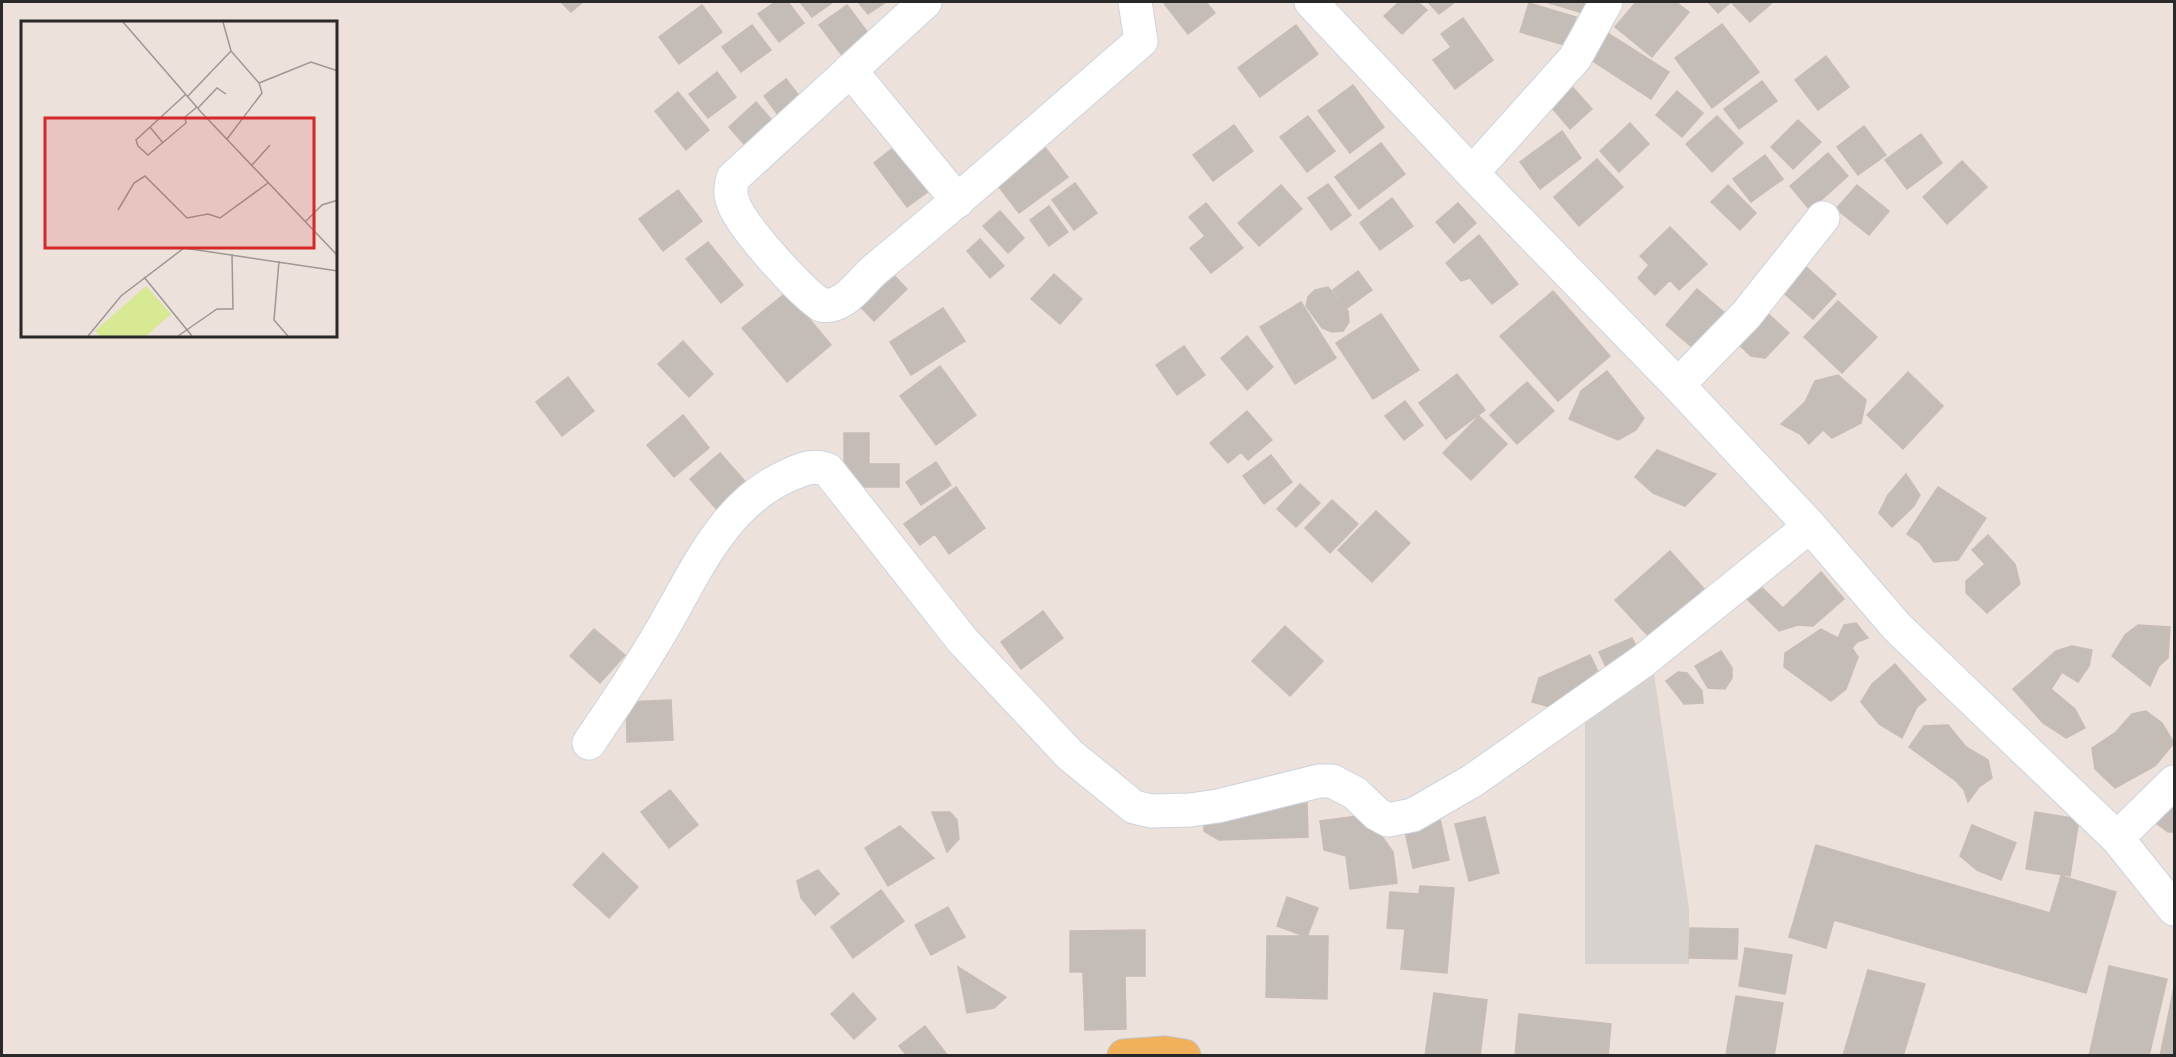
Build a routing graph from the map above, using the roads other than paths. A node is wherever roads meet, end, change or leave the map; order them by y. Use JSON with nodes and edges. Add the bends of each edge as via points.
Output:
{"nodes":[{"id":1,"x":925,"y":2,"type":"edge"},
{"id":2,"x":1135,"y":2,"type":"edge"},
{"id":3,"x":1311,"y":2,"type":"edge"},
{"id":4,"x":1606,"y":2,"type":"edge"},
{"id":5,"x":850,"y":70,"type":"junction"},
{"id":6,"x":1472,"y":173,"type":"junction"},
{"id":7,"x":958,"y":201,"type":"junction"},
{"id":8,"x":1823,"y":218,"type":"dead end"},
{"id":9,"x":1678,"y":384,"type":"junction"},
{"id":10,"x":1810,"y":526,"type":"junction"},
{"id":11,"x":589,"y":743,"type":"dead end"},
{"id":12,"x":2175,"y":782,"type":"edge"},
{"id":13,"x":2117,"y":838,"type":"junction"},
{"id":14,"x":2175,"y":909,"type":"edge"},
{"id":15,"x":1124,"y":1056,"type":"edge"},
{"id":16,"x":1184,"y":1056,"type":"edge"}],
"edges":[{"from":1,"to":5,"type":"street"},
{"from":2,"to":7,"type":"street","via":[[1141,41]]},
{"from":3,"to":6,"type":"street"},
{"from":4,"to":6,"type":"street","via":[[1575,58]]},
{"from":5,"to":7,"type":"street"},
{"from":5,"to":7,"type":"street","via":[[733,178],[730,185],[734,205],[749,229],[806,295],[828,307],[844,299],[863,278]]},
{"from":6,"to":9,"type":"street"},
{"from":8,"to":9,"type":"street","via":[[1746,315]]},
{"from":9,"to":10,"type":"street"},
{"from":10,"to":11,"type":"street","via":[[1643,662],[1472,781],[1413,815],[1388,820],[1345,785],[1319,781],[1218,806],[1151,811],[1134,807],[1070,755],[963,641],[828,470],[810,467],[750,497],[726,524]]},
{"from":10,"to":13,"type":"street","via":[[1897,627]]},
{"from":12,"to":13,"type":"street"},
{"from":13,"to":14,"type":"street"},
{"from":15,"to":16,"type":"main road"}]}
